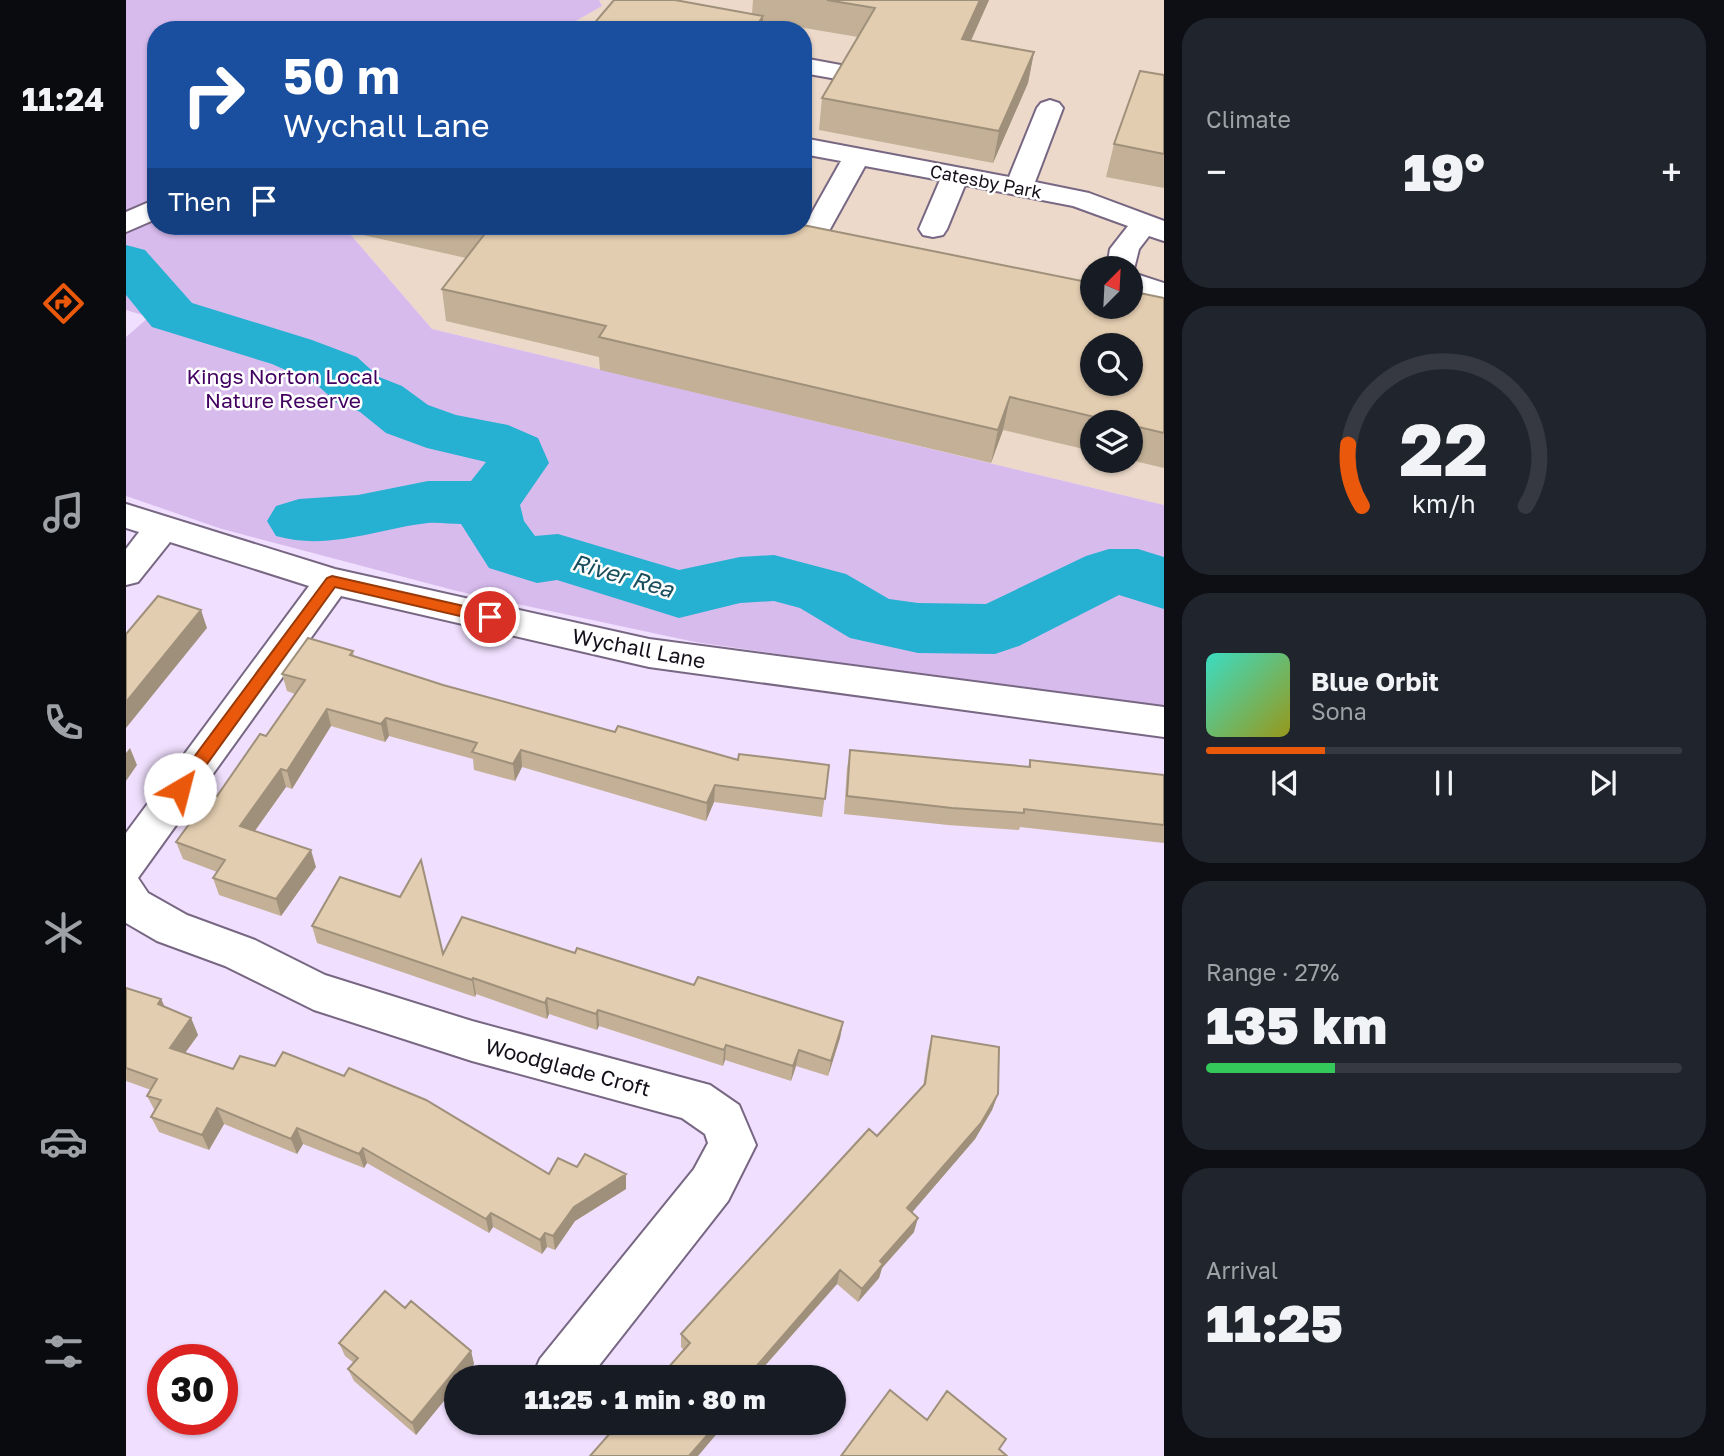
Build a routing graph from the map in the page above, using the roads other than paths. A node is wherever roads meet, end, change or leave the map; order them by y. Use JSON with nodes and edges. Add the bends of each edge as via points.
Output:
{"nodes":[{"id":1,"x":812,"y":67,"type":"edge"},
{"id":2,"x":837,"y":71,"type":"edge"},
{"id":3,"x":1049,"y":108,"type":"dead end"},
{"id":4,"x":812,"y":148,"type":"edge"},
{"id":5,"x":857,"y":156,"type":"junction"},
{"id":6,"x":956,"y":175,"type":"junction"},
{"id":7,"x":1019,"y":188,"type":"junction"},
{"id":8,"x":147,"y":212,"type":"edge"},
{"id":9,"x":126,"y":224,"type":"edge"},
{"id":10,"x":819,"y":225,"type":"edge"},
{"id":11,"x":1155,"y":227,"type":"edge"},
{"id":12,"x":933,"y":229,"type":"dead end"},
{"id":13,"x":1123,"y":256,"type":"edge"},
{"id":14,"x":1143,"y":286,"type":"edge"},
{"id":15,"x":1164,"y":293,"type":"edge"},
{"id":16,"x":126,"y":516,"type":"edge"},
{"id":17,"x":161,"y":529,"type":"junction"},
{"id":18,"x":126,"y":573,"type":"edge"},
{"id":19,"x":332,"y":581,"type":"junction"},
{"id":20,"x":1164,"y":722,"type":"edge"},
{"id":21,"x":126,"y":865,"type":"edge"},
{"id":22,"x":126,"y":891,"type":"edge"},
{"id":23,"x":568,"y":1365,"type":"edge"}],
"edges":[{"from":1,"to":2,"type":"street"},
{"from":3,"to":7,"type":"street"},
{"from":4,"to":5,"type":"street","name":"Catesby Park"},
{"from":5,"to":6,"type":"street","name":"Catesby Park"},
{"from":5,"to":10,"type":"street"},
{"from":6,"to":7,"type":"street","name":"Catesby Park"},
{"from":6,"to":12,"type":"street"},
{"from":7,"to":11,"type":"street","name":"Catesby Park","via":[[1088,202]]},
{"from":8,"to":9,"type":"street"},
{"from":11,"to":13,"type":"street","via":[[1129,241]]},
{"from":14,"to":15,"type":"street"},
{"from":16,"to":17,"type":"street","name":"Wychall Lane"},
{"from":17,"to":18,"type":"street"},
{"from":17,"to":19,"type":"street","name":"Wychall Lane"},
{"from":19,"to":20,"type":"street","name":"Wychall Lane","via":[[649,653]]},
{"from":19,"to":21,"type":"street"},
{"from":22,"to":23,"type":"street","name":"Woodglade Croft","via":[[132,905],[172,928],[240,953],[314,991],[472,1041],[694,1100],[723,1120],[732,1145],[711,1185]]}]}
